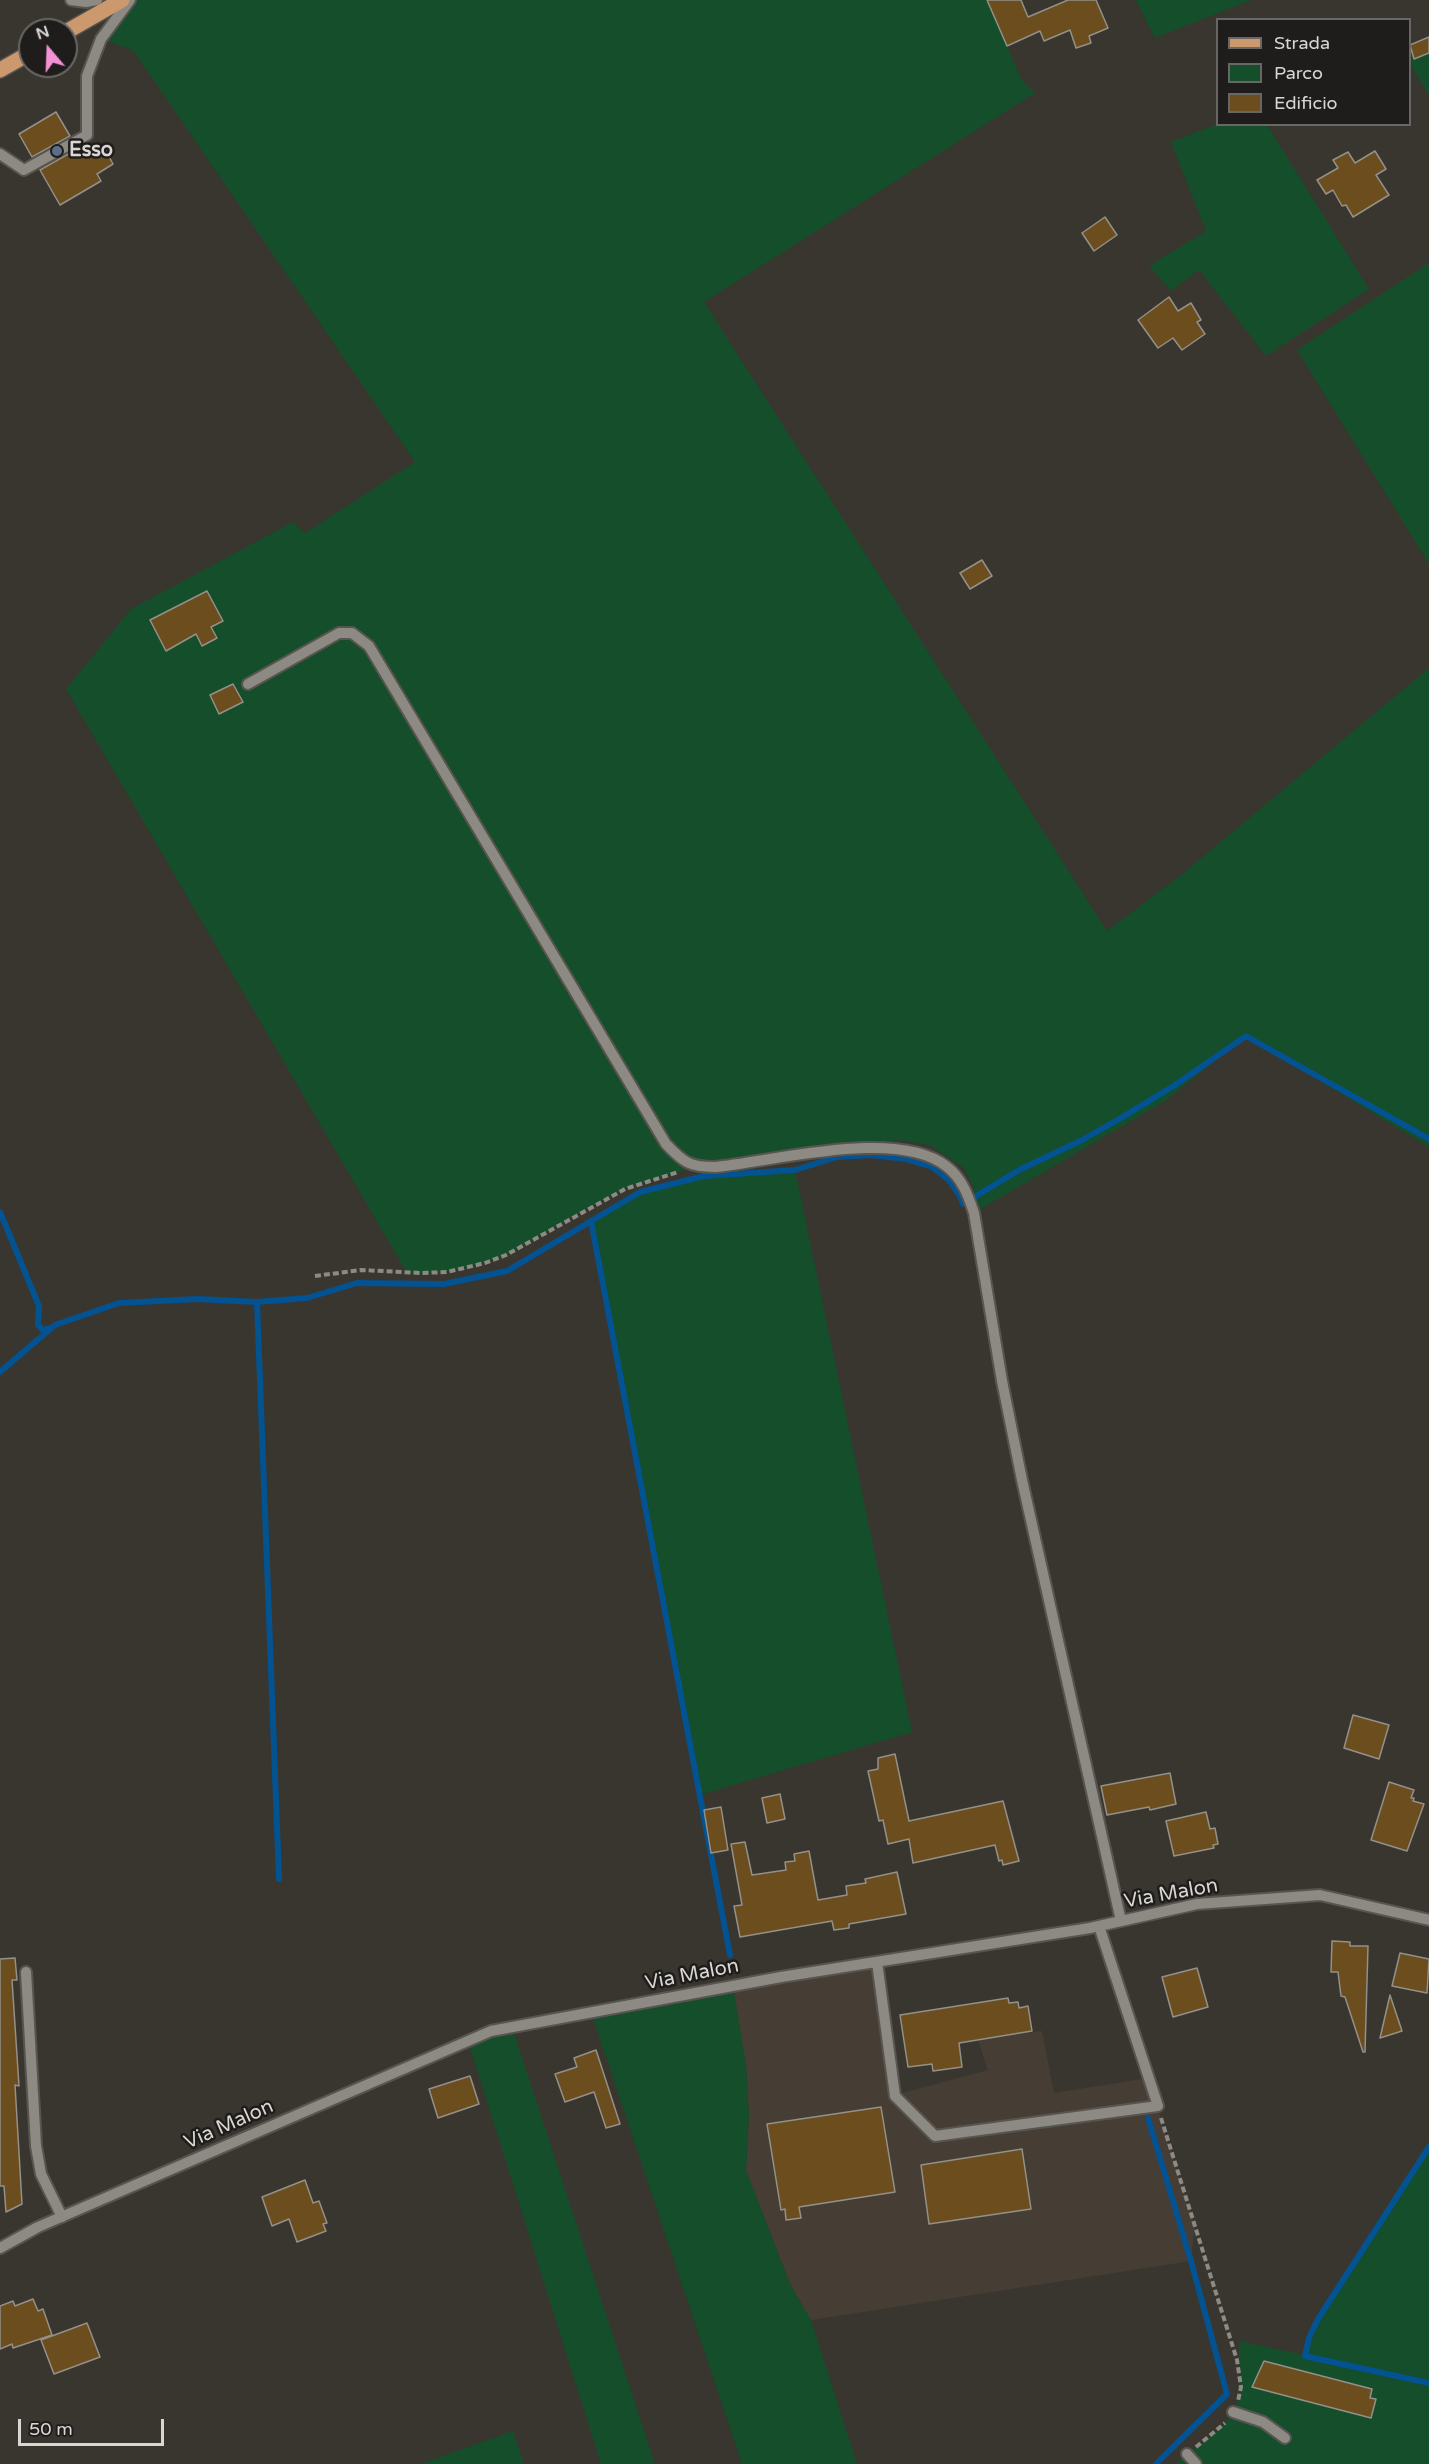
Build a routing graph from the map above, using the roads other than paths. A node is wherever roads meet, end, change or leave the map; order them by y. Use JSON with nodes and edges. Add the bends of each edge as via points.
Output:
{"nodes":[{"id":1,"x":71,"y":0,"type":"edge"},
{"id":2,"x":97,"y":0,"type":"edge"},
{"id":3,"x":122,"y":0,"type":"edge"},
{"id":4,"x":130,"y":0,"type":"edge"},
{"id":5,"x":78,"y":25,"type":"edge"},
{"id":6,"x":18,"y":60,"type":"edge"},
{"id":7,"x":0,"y":70,"type":"edge"},
{"id":8,"x":0,"y":154,"type":"edge"},
{"id":9,"x":248,"y":684,"type":"dead end"},
{"id":10,"x":1429,"y":1920,"type":"edge"},
{"id":11,"x":1121,"y":1921,"type":"junction"},
{"id":12,"x":1099,"y":1926,"type":"junction"},
{"id":13,"x":877,"y":1962,"type":"junction"},
{"id":14,"x":26,"y":1972,"type":"dead end"},
{"id":15,"x":62,"y":2217,"type":"junction"},
{"id":16,"x":0,"y":2247,"type":"edge"},
{"id":17,"x":1233,"y":2412,"type":"road end"},
{"id":18,"x":1285,"y":2438,"type":"dead end"},
{"id":19,"x":1187,"y":2454,"type":"road end"},
{"id":20,"x":1196,"y":2464,"type":"edge"}],
"edges":[{"from":1,"to":2,"type":"street"},
{"from":3,"to":5,"type":"main road"},
{"from":4,"to":8,"type":"street","via":[[101,39],[87,76],[87,135],[24,170]]},
{"from":6,"to":7,"type":"main road"},
{"from":9,"to":11,"type":"street","via":[[339,633],[352,633],[369,646],[666,1144],[682,1160],[696,1167],[867,1147],[901,1148],[929,1155],[946,1166],[965,1188],[974,1212],[1022,1480]]},
{"from":10,"to":11,"type":"street","name":"Via Malon","via":[[1320,1895],[1197,1904]]},
{"from":11,"to":12,"type":"street","name":"Via Malon"},
{"from":12,"to":13,"type":"street","name":"Via Malon"},
{"from":12,"to":13,"type":"street","via":[[1158,2106],[935,2136],[895,2096]]},
{"from":13,"to":15,"type":"street","name":"Via Malon","via":[[491,2031]]},
{"from":14,"to":15,"type":"street","via":[[36,2146],[41,2174]]},
{"from":15,"to":16,"type":"street","name":"Via Malon"},
{"from":17,"to":18,"type":"street","via":[[1263,2422]]},
{"from":19,"to":20,"type":"street"}]}
